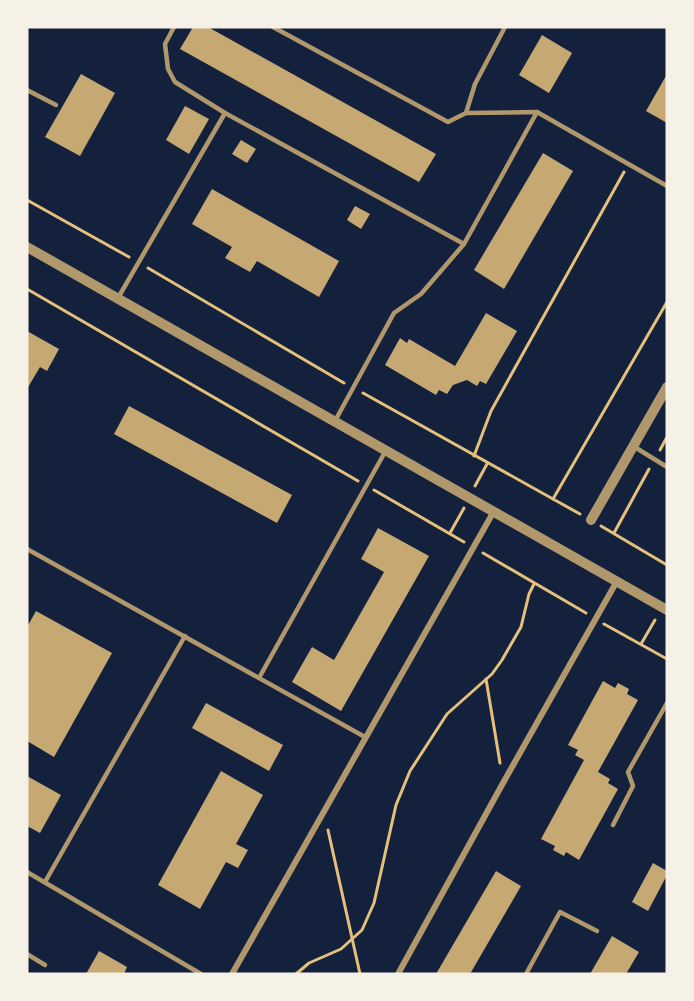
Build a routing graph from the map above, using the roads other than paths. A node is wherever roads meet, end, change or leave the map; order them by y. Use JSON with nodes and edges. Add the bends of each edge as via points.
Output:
{"nodes":[{"id":1,"x":174,"y":27,"type":"edge"},
{"id":2,"x":273,"y":27,"type":"edge"},
{"id":3,"x":505,"y":27,"type":"edge"},
{"id":4,"x":27,"y":90,"type":"edge"},
{"id":5,"x":57,"y":105,"type":"dead end"},
{"id":6,"x":225,"y":112,"type":"junction"},
{"id":7,"x":537,"y":112,"type":"junction"},
{"id":8,"x":465,"y":113,"type":"junction"},
{"id":9,"x":667,"y":186,"type":"edge"},
{"id":10,"x":464,"y":244,"type":"junction"},
{"id":11,"x":27,"y":247,"type":"edge"},
{"id":12,"x":118,"y":298,"type":"junction"},
{"id":13,"x":667,"y":387,"type":"edge"},
{"id":14,"x":335,"y":421,"type":"junction"},
{"id":15,"x":633,"y":446,"type":"junction"},
{"id":16,"x":387,"y":450,"type":"junction"},
{"id":17,"x":667,"y":467,"type":"edge"},
{"id":18,"x":494,"y":511,"type":"junction"},
{"id":19,"x":591,"y":520,"type":"dead end"},
{"id":20,"x":27,"y":549,"type":"edge"},
{"id":21,"x":617,"y":581,"type":"junction"},
{"id":22,"x":667,"y":609,"type":"edge"},
{"id":23,"x":185,"y":636,"type":"junction"},
{"id":24,"x":259,"y":678,"type":"junction"},
{"id":25,"x":667,"y":704,"type":"edge"},
{"id":26,"x":365,"y":738,"type":"junction"},
{"id":27,"x":613,"y":825,"type":"dead end"},
{"id":28,"x":27,"y":872,"type":"edge"},
{"id":29,"x":45,"y":882,"type":"junction"},
{"id":30,"x":597,"y":931,"type":"dead end"},
{"id":31,"x":27,"y":954,"type":"edge"},
{"id":32,"x":45,"y":965,"type":"dead end"},
{"id":33,"x":201,"y":974,"type":"edge"},
{"id":34,"x":232,"y":974,"type":"edge"},
{"id":35,"x":398,"y":974,"type":"edge"},
{"id":36,"x":526,"y":974,"type":"edge"}],
"edges":[{"from":1,"to":6,"type":"lane","via":[[165,44],[168,69],[175,82]]},
{"from":2,"to":8,"type":"lane","via":[[447,122]]},
{"from":3,"to":8,"type":"lane","via":[[475,84]]},
{"from":4,"to":5,"type":"lane"},
{"from":6,"to":10,"type":"lane"},
{"from":6,"to":12,"type":"lane"},
{"from":7,"to":8,"type":"lane"},
{"from":7,"to":9,"type":"lane"},
{"from":7,"to":10,"type":"lane"},
{"from":10,"to":14,"type":"lane","via":[[421,294],[394,313]]},
{"from":11,"to":12,"type":"street"},
{"from":12,"to":14,"type":"street"},
{"from":13,"to":15,"type":"street"},
{"from":14,"to":16,"type":"street"},
{"from":15,"to":17,"type":"lane"},
{"from":15,"to":19,"type":"street"},
{"from":16,"to":18,"type":"street"},
{"from":16,"to":24,"type":"lane"},
{"from":18,"to":21,"type":"street"},
{"from":18,"to":26,"type":"street"},
{"from":20,"to":23,"type":"lane"},
{"from":21,"to":22,"type":"street"},
{"from":21,"to":35,"type":"street"},
{"from":23,"to":24,"type":"lane"},
{"from":23,"to":29,"type":"lane"},
{"from":24,"to":26,"type":"lane"},
{"from":25,"to":27,"type":"lane","via":[[628,772],[633,786]]},
{"from":26,"to":34,"type":"street"},
{"from":28,"to":29,"type":"lane"},
{"from":29,"to":33,"type":"lane"},
{"from":30,"to":36,"type":"lane","via":[[560,912]]},
{"from":31,"to":32,"type":"lane"}]}
